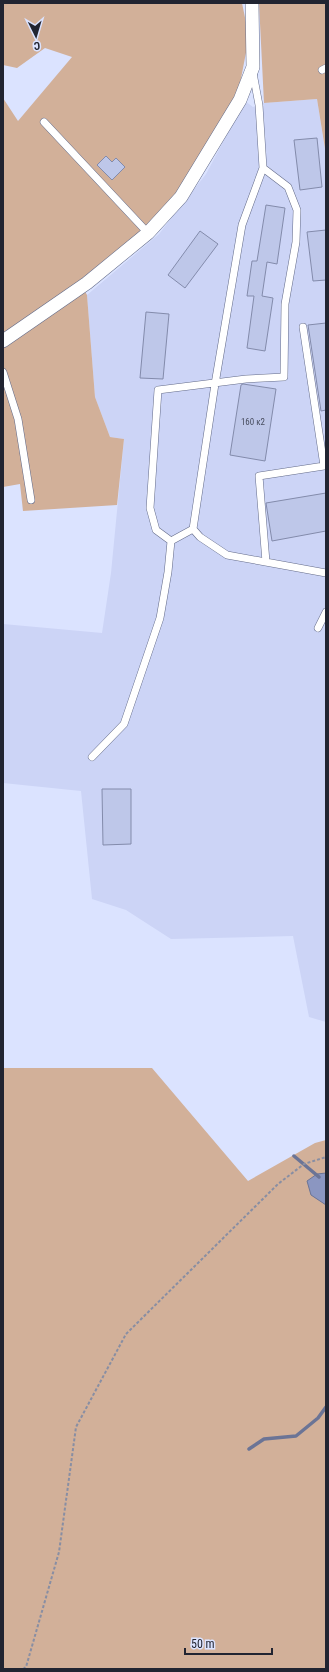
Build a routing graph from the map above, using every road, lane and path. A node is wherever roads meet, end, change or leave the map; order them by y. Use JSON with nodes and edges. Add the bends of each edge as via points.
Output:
{"nodes":[{"id":1,"x":249,"y":4,"type":"edge"},
{"id":2,"x":253,"y":68,"type":"junction"},
{"id":3,"x":44,"y":122,"type":"dead end"},
{"id":4,"x":263,"y":168,"type":"junction"},
{"id":5,"x":148,"y":233,"type":"junction"},
{"id":6,"x":303,"y":327,"type":"dead end"},
{"id":7,"x":3,"y":341,"type":"edge"},
{"id":8,"x":3,"y":372,"type":"edge"},
{"id":9,"x":214,"y":384,"type":"junction"},
{"id":10,"x":31,"y":500,"type":"dead end"},
{"id":11,"x":193,"y":529,"type":"junction"},
{"id":12,"x":171,"y":541,"type":"junction"},
{"id":13,"x":266,"y":562,"type":"junction"},
{"id":14,"x":326,"y":573,"type":"edge"},
{"id":15,"x":326,"y":612,"type":"edge"},
{"id":16,"x":318,"y":628,"type":"dead end"},
{"id":17,"x":92,"y":757,"type":"dead end"},
{"id":18,"x":326,"y":1157,"type":"edge"},
{"id":19,"x":23,"y":1669,"type":"edge"}],
"edges":[{"from":1,"to":2,"type":"street"},
{"from":2,"to":4,"type":"lane"},
{"from":2,"to":5,"type":"street","via":[[240,100],[181,197]]},
{"from":3,"to":5,"type":"lane"},
{"from":4,"to":9,"type":"lane","via":[[242,225]]},
{"from":4,"to":9,"type":"lane","via":[[288,187],[297,210],[296,242],[285,304],[284,377]]},
{"from":5,"to":7,"type":"street","via":[[87,283]]},
{"from":6,"to":13,"type":"lane","via":[[324,466],[259,476]]},
{"from":8,"to":10,"type":"lane","via":[[18,419]]},
{"from":9,"to":11,"type":"lane"},
{"from":9,"to":12,"type":"lane","via":[[158,390],[150,508],[156,530]]},
{"from":11,"to":12,"type":"lane"},
{"from":11,"to":13,"type":"lane","via":[[200,537],[227,555]]},
{"from":12,"to":17,"type":"lane","via":[[160,618],[124,724]]},
{"from":13,"to":14,"type":"lane"},
{"from":15,"to":16,"type":"lane"},
{"from":18,"to":19,"type":"path","via":[[304,1164],[278,1184],[126,1334],[76,1427],[59,1552],[26,1667]]}]}
